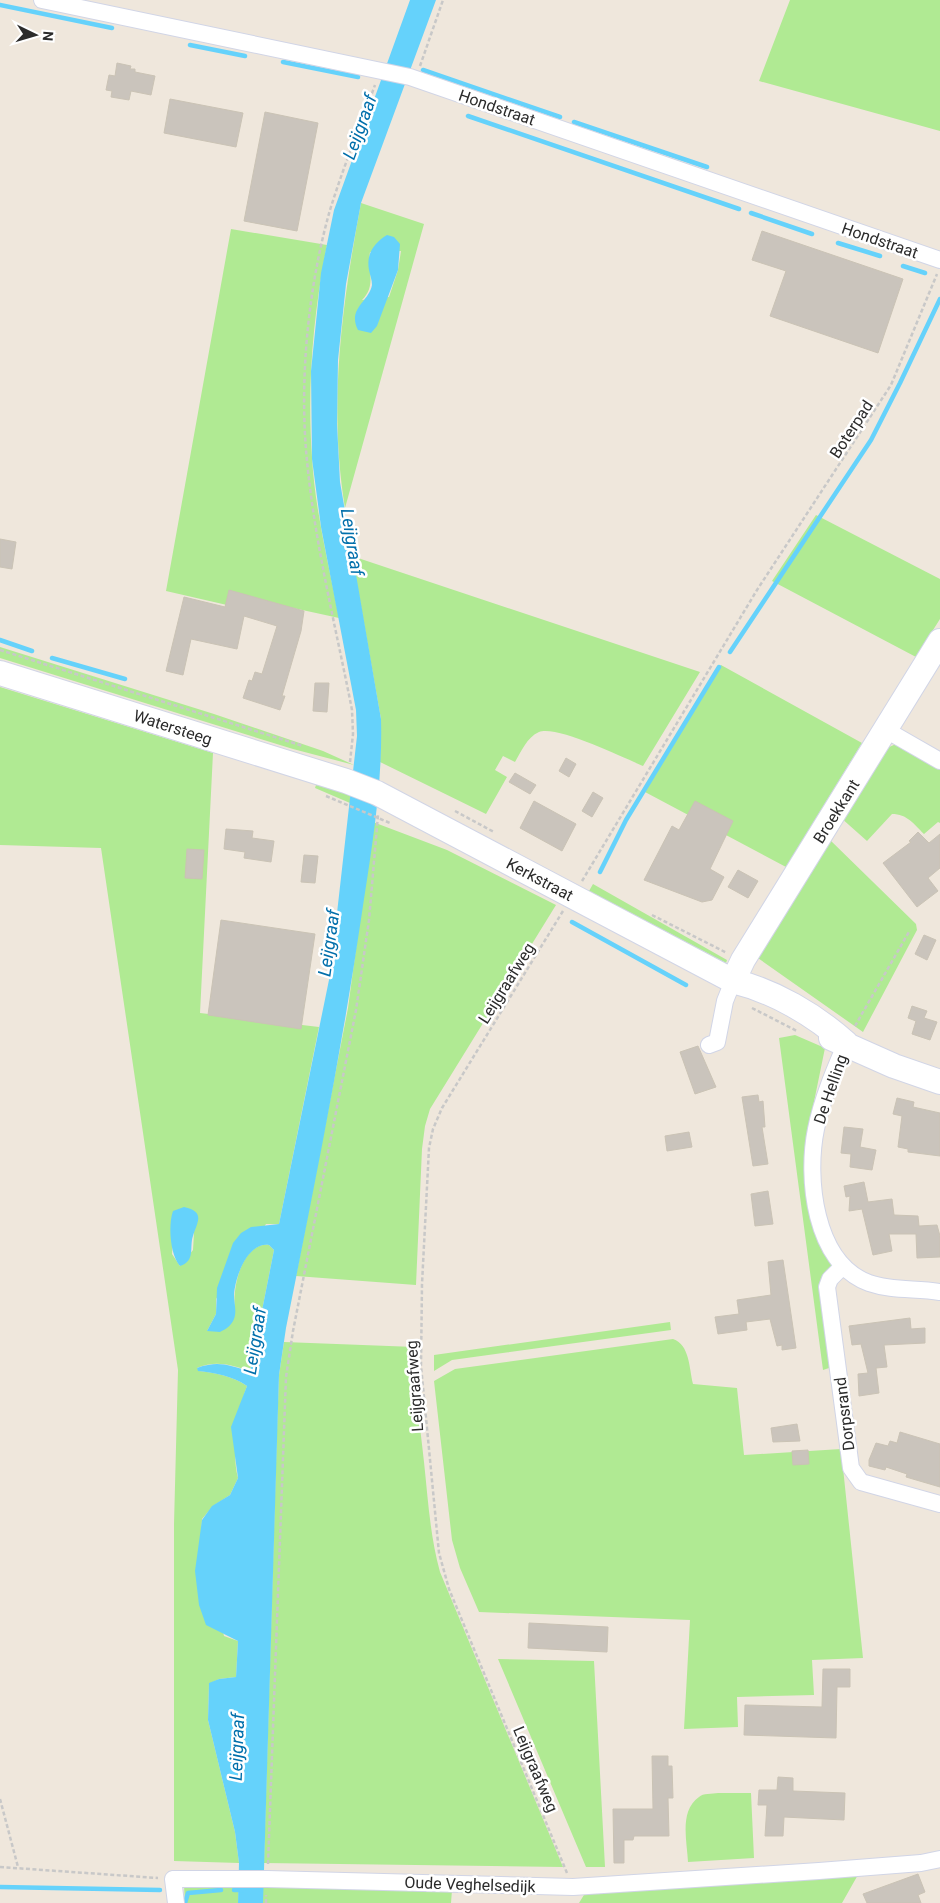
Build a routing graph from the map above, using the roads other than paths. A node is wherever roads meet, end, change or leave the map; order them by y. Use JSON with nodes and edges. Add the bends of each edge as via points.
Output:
{"nodes":[{"id":1,"x":42,"y":0,"type":"edge"},
{"id":2,"x":940,"y":260,"type":"edge"},
{"id":3,"x":940,"y":641,"type":"edge"},
{"id":4,"x":0,"y":673,"type":"edge"},
{"id":5,"x":886,"y":730,"type":"junction"},
{"id":6,"x":940,"y":762,"type":"edge"},
{"id":7,"x":348,"y":771,"type":"joint"},
{"id":8,"x":733,"y":981,"type":"junction"},
{"id":9,"x":846,"y":1043,"type":"junction"},
{"id":10,"x":709,"y":1045,"type":"dead end"},
{"id":11,"x":940,"y":1082,"type":"edge"},
{"id":12,"x":843,"y":1266,"type":"junction"},
{"id":13,"x":940,"y":1292,"type":"edge"},
{"id":14,"x":940,"y":1504,"type":"edge"},
{"id":15,"x":940,"y":1859,"type":"edge"},
{"id":16,"x":176,"y":1903,"type":"edge"}],
"edges":[{"from":1,"to":2,"type":"street","name":"Hondstraat","via":[[413,78]]},
{"from":3,"to":5,"type":"street","name":"Broekkant"},
{"from":4,"to":7,"type":"street","name":"Watersteeg"},
{"from":5,"to":6,"type":"street"},
{"from":5,"to":8,"type":"street","name":"Broekkant"},
{"from":7,"to":8,"type":"street","name":"Kerkstraat","via":[[379,802],[572,896]]},
{"from":8,"to":9,"type":"street","name":"Kerkstraat","via":[[754,986],[814,1018]]},
{"from":8,"to":10,"type":"street","via":[[725,1001],[717,1042]]},
{"from":9,"to":11,"type":"street","name":"Kerkstraat","via":[[894,1066]]},
{"from":9,"to":12,"type":"street","name":"De Helling","via":[[826,1090],[816,1129],[812,1164],[818,1218],[828,1246]]},
{"from":12,"to":13,"type":"street","name":"De Helling","via":[[867,1282],[893,1289]]},
{"from":12,"to":14,"type":"street","name":"Dorpsrand","via":[[827,1287],[850,1468],[861,1482]]},
{"from":15,"to":16,"type":"street","name":"Oude Veghelsedijk","via":[[819,1871],[573,1887],[230,1878],[173,1880]]}]}
